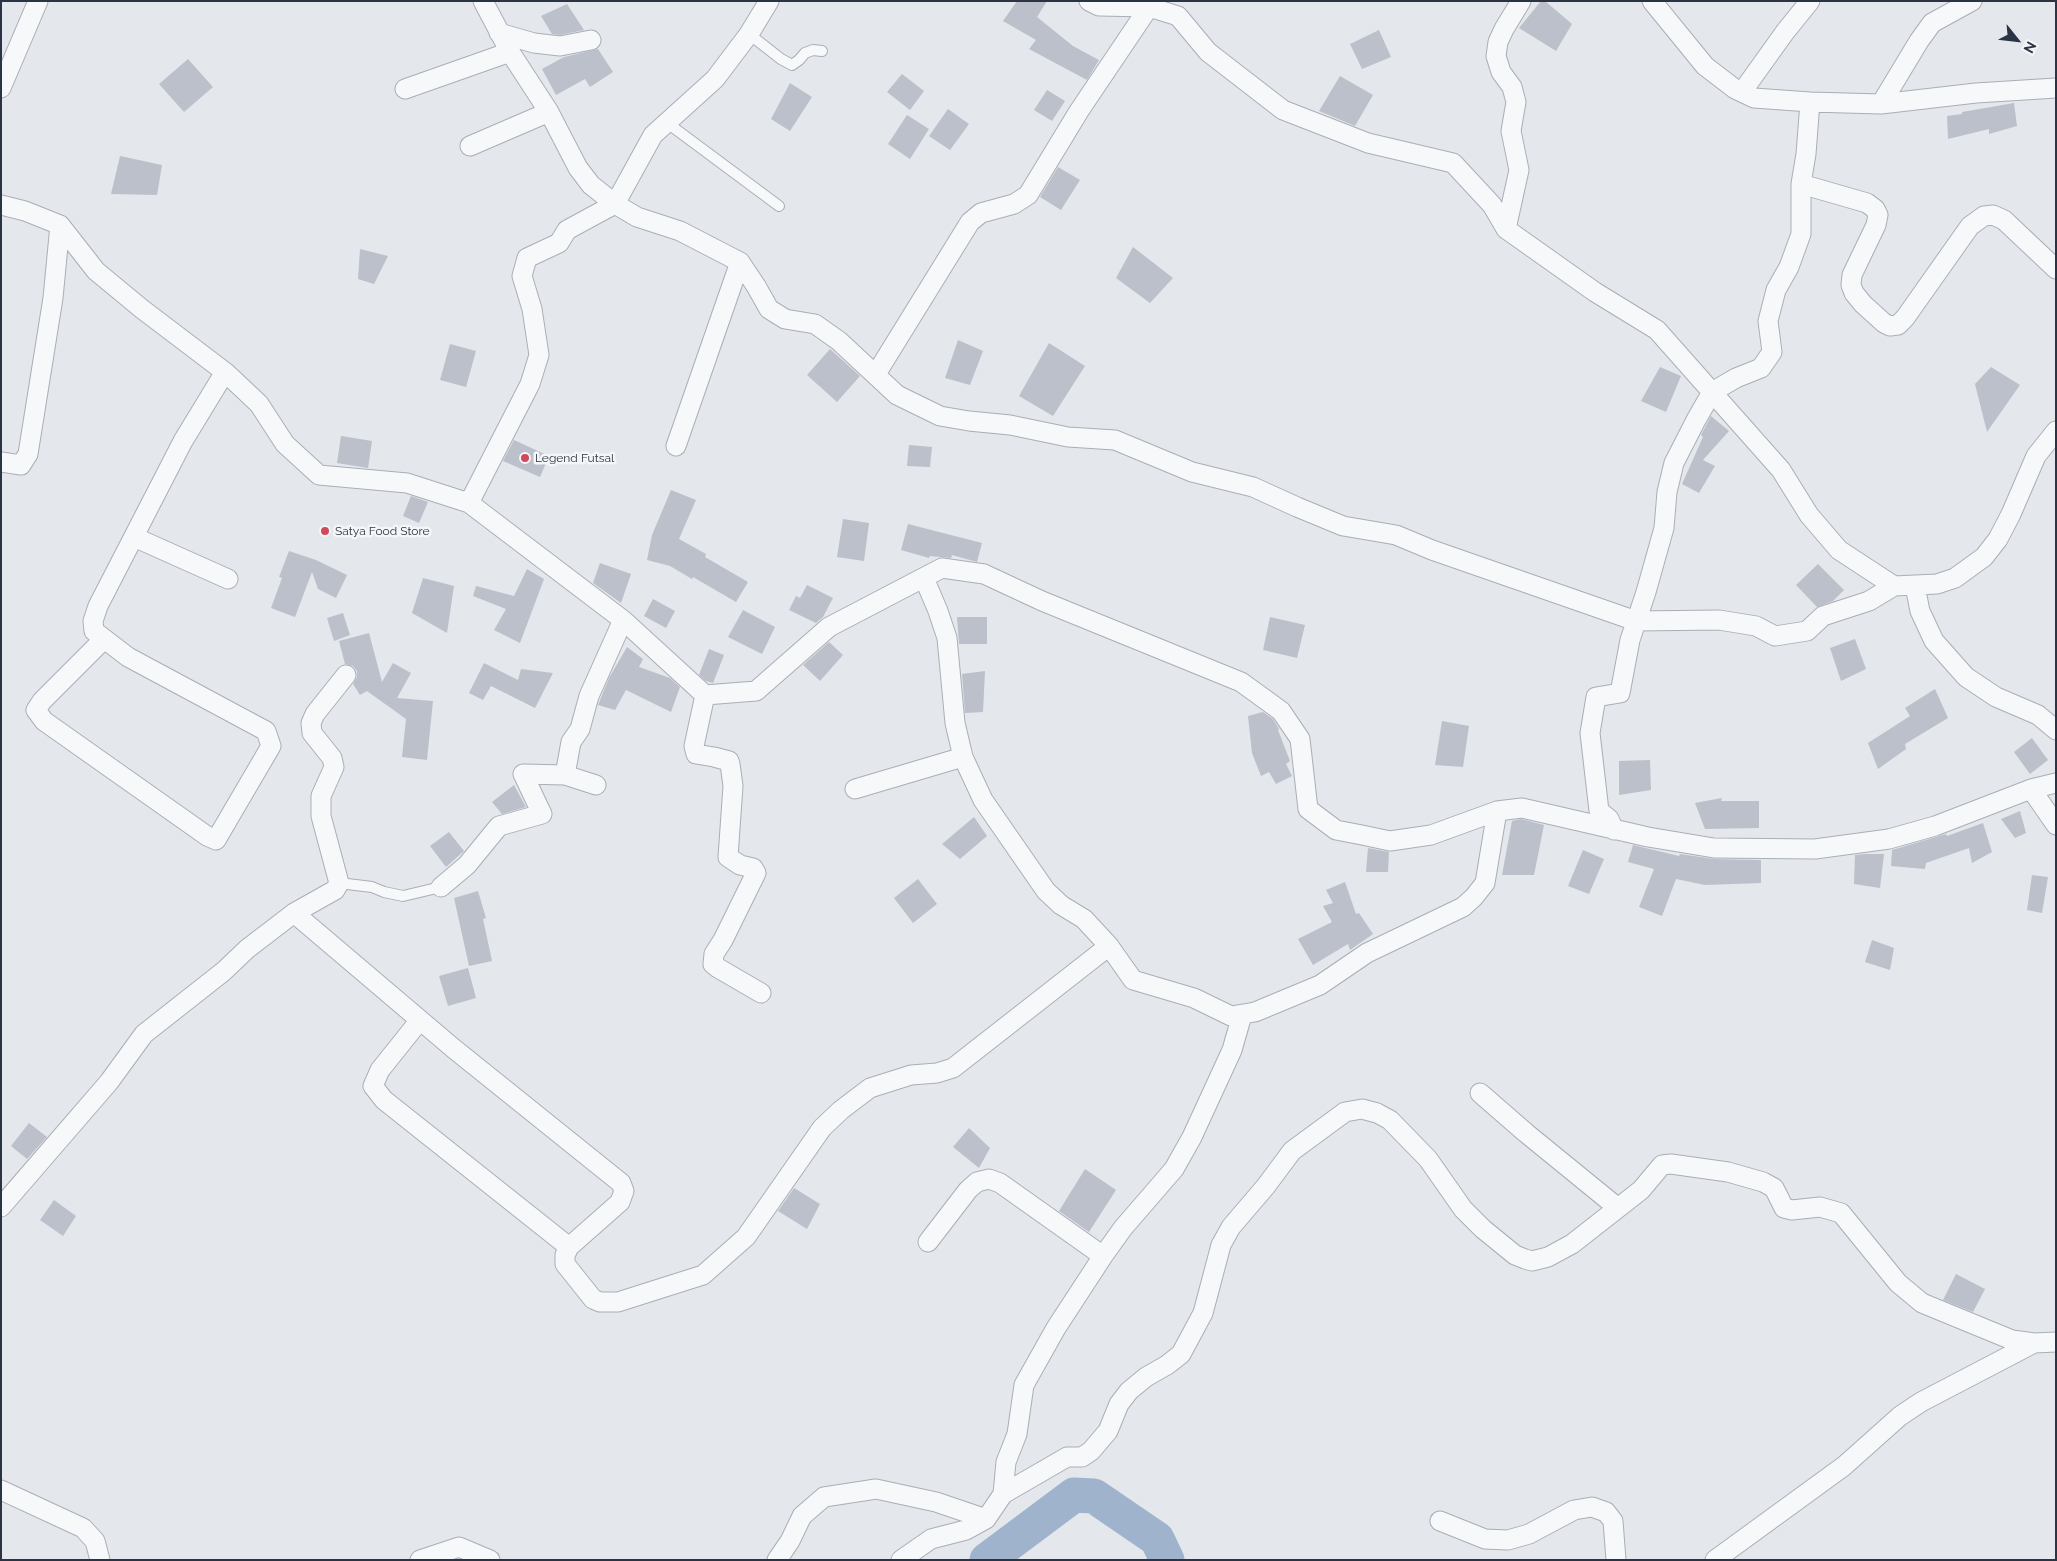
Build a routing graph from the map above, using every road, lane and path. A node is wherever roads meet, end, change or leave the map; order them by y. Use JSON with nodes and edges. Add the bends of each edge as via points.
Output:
{"nodes":[{"id":1,"x":38,"y":1,"type":"edge"},
{"id":2,"x":483,"y":1,"type":"edge"},
{"id":3,"x":769,"y":1,"type":"edge"},
{"id":4,"x":1089,"y":1,"type":"edge"},
{"id":5,"x":1521,"y":1,"type":"edge"},
{"id":6,"x":1652,"y":1,"type":"edge"},
{"id":7,"x":1810,"y":1,"type":"edge"},
{"id":8,"x":1972,"y":1,"type":"edge"},
{"id":9,"x":1149,"y":7,"type":"junction"},
{"id":10,"x":499,"y":33,"type":"junction"},
{"id":11,"x":749,"y":34,"type":"junction"},
{"id":12,"x":591,"y":40,"type":"dead end"},
{"id":13,"x":822,"y":51,"type":"dead end"},
{"id":14,"x":510,"y":52,"type":"junction"},
{"id":15,"x":1,"y":88,"type":"edge"},
{"id":16,"x":2056,"y":88,"type":"edge"},
{"id":17,"x":405,"y":89,"type":"dead end"},
{"id":18,"x":1742,"y":92,"type":"junction"},
{"id":19,"x":1810,"y":102,"type":"junction"},
{"id":20,"x":1881,"y":104,"type":"junction"},
{"id":21,"x":549,"y":112,"type":"junction"},
{"id":22,"x":666,"y":122,"type":"junction"},
{"id":23,"x":470,"y":146,"type":"dead end"},
{"id":24,"x":1801,"y":184,"type":"junction"},
{"id":25,"x":615,"y":204,"type":"junction"},
{"id":26,"x":1,"y":205,"type":"edge"},
{"id":27,"x":778,"y":206,"type":"dead end"},
{"id":28,"x":60,"y":225,"type":"junction"},
{"id":29,"x":1506,"y":229,"type":"junction"},
{"id":30,"x":740,"y":262,"type":"junction"},
{"id":31,"x":2056,"y":269,"type":"edge"},
{"id":32,"x":226,"y":372,"type":"junction"},
{"id":33,"x":876,"y":374,"type":"junction"},
{"id":34,"x":1712,"y":392,"type":"junction"},
{"id":35,"x":2056,"y":431,"type":"edge"},
{"id":36,"x":676,"y":446,"type":"dead end"},
{"id":37,"x":1,"y":462,"type":"edge"},
{"id":38,"x":469,"y":503,"type":"junction"},
{"id":39,"x":134,"y":537,"type":"junction"},
{"id":40,"x":924,"y":578,"type":"junction"},
{"id":41,"x":228,"y":579,"type":"dead end"},
{"id":42,"x":1894,"y":586,"type":"junction"},
{"id":43,"x":1914,"y":586,"type":"junction"},
{"id":44,"x":623,"y":620,"type":"junction"},
{"id":45,"x":1636,"y":621,"type":"junction"},
{"id":46,"x":104,"y":639,"type":"junction"},
{"id":47,"x":346,"y":675,"type":"dead end"},
{"id":48,"x":705,"y":695,"type":"junction"},
{"id":49,"x":2056,"y":730,"type":"edge"},
{"id":50,"x":963,"y":757,"type":"junction"},
{"id":51,"x":565,"y":775,"type":"junction"},
{"id":52,"x":2056,"y":783,"type":"edge"},
{"id":53,"x":596,"y":785,"type":"dead end"},
{"id":54,"x":855,"y":789,"type":"dead end"},
{"id":55,"x":2031,"y":789,"type":"junction"},
{"id":56,"x":1497,"y":811,"type":"junction"},
{"id":57,"x":2056,"y":826,"type":"edge"},
{"id":58,"x":1614,"y":830,"type":"junction"},
{"id":59,"x":339,"y":882,"type":"junction"},
{"id":60,"x":441,"y":888,"type":"joint"},
{"id":61,"x":294,"y":913,"type":"junction"},
{"id":62,"x":1109,"y":946,"type":"junction"},
{"id":63,"x":761,"y":993,"type":"dead end"},
{"id":64,"x":1242,"y":1015,"type":"junction"},
{"id":65,"x":420,"y":1020,"type":"junction"},
{"id":66,"x":1480,"y":1093,"type":"dead end"},
{"id":67,"x":1,"y":1207,"type":"edge"},
{"id":68,"x":1618,"y":1208,"type":"junction"},
{"id":69,"x":928,"y":1242,"type":"dead end"},
{"id":70,"x":569,"y":1246,"type":"junction"},
{"id":71,"x":1103,"y":1256,"type":"junction"},
{"id":72,"x":2056,"y":1342,"type":"edge"},
{"id":73,"x":2034,"y":1343,"type":"junction"},
{"id":74,"x":1,"y":1490,"type":"edge"},
{"id":75,"x":1003,"y":1494,"type":"junction"},
{"id":76,"x":986,"y":1519,"type":"junction"},
{"id":77,"x":1440,"y":1521,"type":"dead end"},
{"id":78,"x":100,"y":1560,"type":"edge"},
{"id":79,"x":420,"y":1560,"type":"edge"},
{"id":80,"x":490,"y":1560,"type":"edge"},
{"id":81,"x":777,"y":1560,"type":"edge"},
{"id":82,"x":901,"y":1560,"type":"edge"},
{"id":83,"x":1616,"y":1560,"type":"edge"},
{"id":84,"x":1715,"y":1560,"type":"edge"}],
"edges":[{"from":1,"to":15,"type":"street"},
{"from":2,"to":10,"type":"street"},
{"from":3,"to":11,"type":"street"},
{"from":4,"to":9,"type":"street","via":[[1099,6]]},
{"from":5,"to":29,"type":"street","via":[[1498,42],[1496,56],[1501,72],[1512,86],[1516,102],[1511,131],[1519,170]]},
{"from":6,"to":18,"type":"street","via":[[1705,66]]},
{"from":7,"to":18,"type":"street"},
{"from":8,"to":20,"type":"street","via":[[1932,24]]},
{"from":9,"to":29,"type":"street","via":[[1178,16],[1208,52],[1283,110],[1368,143],[1453,163],[1492,205]]},
{"from":9,"to":33,"type":"street","via":[[1028,195],[1014,204],[982,213],[970,222]]},
{"from":10,"to":12,"type":"street","via":[[560,46]]},
{"from":10,"to":14,"type":"street"},
{"from":11,"to":13,"type":"lane","via":[[792,65],[805,53]]},
{"from":11,"to":22,"type":"street","via":[[715,79]]},
{"from":14,"to":17,"type":"street"},
{"from":14,"to":21,"type":"street"},
{"from":16,"to":20,"type":"street"},
{"from":18,"to":19,"type":"street","via":[[1754,98]]},
{"from":19,"to":20,"type":"street"},
{"from":19,"to":24,"type":"street"},
{"from":21,"to":23,"type":"street"},
{"from":21,"to":25,"type":"street","via":[[578,168],[591,185]]},
{"from":22,"to":25,"type":"street","via":[[653,135]]},
{"from":22,"to":27,"type":"lane"},
{"from":24,"to":31,"type":"street","via":[[1867,203],[1875,209],[1878,215],[1876,225],[1852,275],[1851,285],[1863,304],[1890,326],[1898,325],[1905,318],[1970,226],[1984,216],[1993,215],[2004,220]]},
{"from":24,"to":34,"type":"street","via":[[1801,234],[1776,290],[1768,321],[1772,352],[1761,368]]},
{"from":25,"to":30,"type":"street","via":[[637,217],[680,232]]},
{"from":25,"to":38,"type":"street","via":[[567,230],[559,243],[527,258],[522,276],[532,308],[539,355],[530,384]]},
{"from":26,"to":28,"type":"street"},
{"from":28,"to":32,"type":"street","via":[[96,271]]},
{"from":28,"to":37,"type":"street","via":[[54,298],[28,454],[21,465]]},
{"from":29,"to":34,"type":"street","via":[[1595,292],[1657,330]]},
{"from":30,"to":33,"type":"street","via":[[769,309],[785,319],[816,324]]},
{"from":30,"to":36,"type":"street"},
{"from":32,"to":38,"type":"street","via":[[259,404],[285,444],[319,475],[407,483]]},
{"from":32,"to":39,"type":"street","via":[[183,440]]},
{"from":33,"to":45,"type":"street","via":[[897,395],[940,416],[1068,437],[1115,440],[1192,472],[1253,487],[1343,526],[1396,535]]},
{"from":34,"to":42,"type":"street","via":[[1781,470],[1809,516],[1839,550]]},
{"from":34,"to":45,"type":"street","via":[[1674,463],[1664,528]]},
{"from":35,"to":43,"type":"street","via":[[2036,456],[2011,514],[1984,557],[1955,578]]},
{"from":38,"to":44,"type":"street"},
{"from":39,"to":41,"type":"street"},
{"from":39,"to":46,"type":"street","via":[[93,621],[94,631]]},
{"from":40,"to":48,"type":"street","via":[[829,626],[756,691]]},
{"from":40,"to":50,"type":"street","via":[[947,638],[955,723]]},
{"from":40,"to":56,"type":"street","via":[[942,568],[984,574],[1241,682],[1282,711],[1300,739],[1308,809],[1336,830],[1390,841],[1431,835]]},
{"from":42,"to":43,"type":"street"},
{"from":42,"to":45,"type":"street","via":[[1869,601],[1823,616],[1807,631],[1775,636],[1756,626],[1719,620]]},
{"from":43,"to":49,"type":"street","via":[[1920,611],[1934,640],[1966,677],[1996,697],[2038,715]]},
{"from":44,"to":48,"type":"street"},
{"from":44,"to":51,"type":"street","via":[[589,696],[580,729],[572,742]]},
{"from":45,"to":58,"type":"street","via":[[1620,693],[1596,697],[1591,716],[1592,759],[1599,811],[1609,819]]},
{"from":46,"to":46,"type":"street","via":[[36,710],[44,721],[216,840],[271,746],[266,732],[128,657]]},
{"from":47,"to":59,"type":"street","via":[[311,723],[312,734],[332,758],[334,766],[322,796],[321,816]]},
{"from":48,"to":63,"type":"street","via":[[694,746],[696,754],[729,762],[734,786],[728,857],[753,868],[756,873],[714,954],[713,964]]},
{"from":50,"to":54,"type":"street"},
{"from":50,"to":62,"type":"street","via":[[983,800],[1046,892],[1084,919]]},
{"from":51,"to":53,"type":"street"},
{"from":51,"to":60,"type":"street","via":[[523,774],[542,814],[499,826],[467,865]]},
{"from":52,"to":55,"type":"street"},
{"from":55,"to":57,"type":"street"},
{"from":55,"to":58,"type":"street","via":[[1934,826],[1898,836],[1815,849],[1714,848]]},
{"from":56,"to":58,"type":"street","via":[[1522,808]]},
{"from":56,"to":64,"type":"street","via":[[1486,883],[1463,906],[1367,953],[1320,985]]},
{"from":59,"to":60,"type":"lane","via":[[404,896]]},
{"from":59,"to":61,"type":"street","via":[[335,890]]},
{"from":61,"to":65,"type":"street"},
{"from":61,"to":67,"type":"street","via":[[144,1034],[109,1082]]},
{"from":62,"to":64,"type":"street","via":[[1133,980],[1194,998],[1231,1016]]},
{"from":62,"to":70,"type":"street","via":[[953,1068],[911,1075],[870,1088],[841,1110],[822,1128],[746,1237],[703,1275],[618,1302],[600,1302],[593,1299],[565,1264]]},
{"from":64,"to":71,"type":"street","via":[[1232,1050],[1192,1137],[1174,1168]]},
{"from":65,"to":70,"type":"street","via":[[380,1070],[373,1086],[384,1100]]},
{"from":65,"to":70,"type":"street","via":[[621,1183],[624,1191],[620,1202]]},
{"from":66,"to":68,"type":"street"},
{"from":68,"to":73,"type":"street","via":[[1641,1190],[1662,1165],[1728,1172],[1762,1182],[1774,1188],[1784,1208],[1820,1206],[1841,1213],[1898,1283],[1922,1303],[2012,1340]]},
{"from":68,"to":75,"type":"street","via":[[1572,1244],[1548,1256],[1532,1261],[1525,1259],[1515,1255],[1483,1229],[1463,1208],[1428,1159],[1390,1120],[1362,1109],[1345,1112],[1292,1150],[1231,1227],[1220,1245],[1203,1313],[1181,1354],[1129,1391],[1119,1404],[1108,1431],[1091,1451],[1082,1457],[1067,1456]]},
{"from":69,"to":71,"type":"street","via":[[968,1190],[977,1182],[989,1179],[1000,1182]]},
{"from":71,"to":75,"type":"street","via":[[1024,1385],[1017,1434],[1006,1462]]},
{"from":72,"to":73,"type":"street"},
{"from":73,"to":84,"type":"street","via":[[1900,1416],[1844,1466]]},
{"from":74,"to":78,"type":"street","via":[[83,1528],[95,1541]]},
{"from":75,"to":76,"type":"street"},
{"from":76,"to":81,"type":"street","via":[[936,1502],[876,1489],[824,1497],[802,1516]]},
{"from":76,"to":82,"type":"street","via":[[966,1530],[931,1539]]},
{"from":77,"to":83,"type":"street","via":[[1485,1539],[1508,1540],[1529,1534],[1574,1510],[1592,1507],[1606,1512],[1613,1522]]},
{"from":79,"to":80,"type":"street","via":[[459,1547]]}]}
